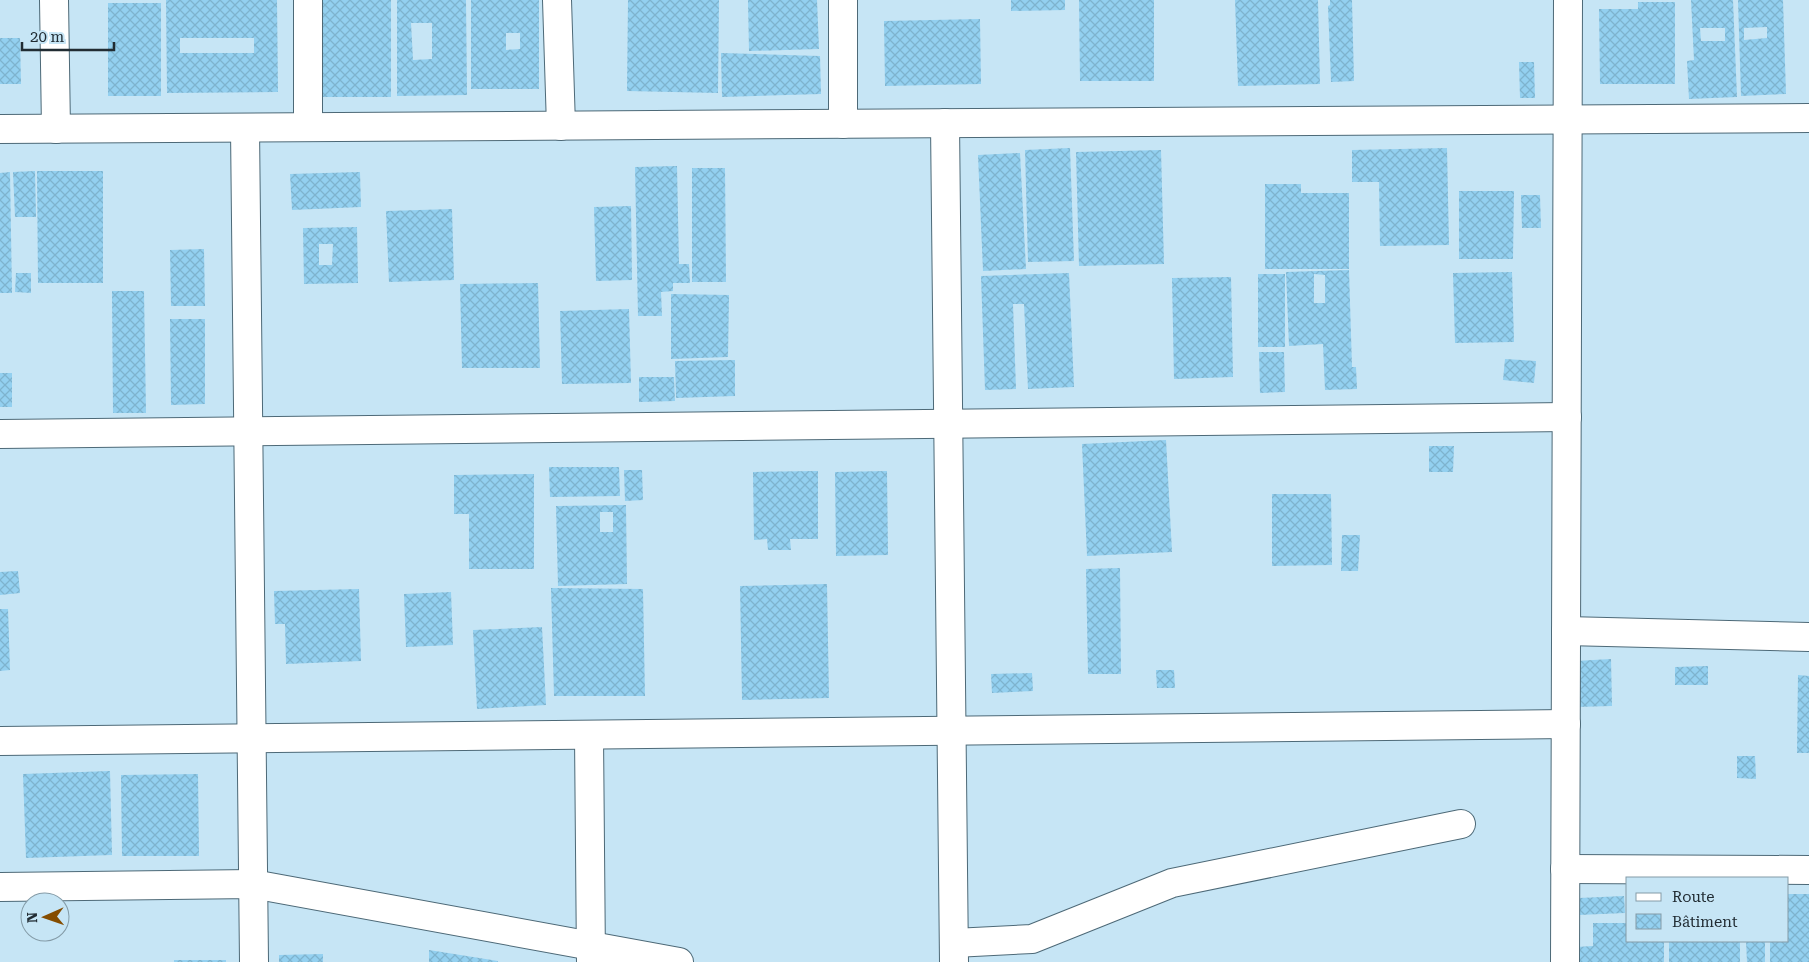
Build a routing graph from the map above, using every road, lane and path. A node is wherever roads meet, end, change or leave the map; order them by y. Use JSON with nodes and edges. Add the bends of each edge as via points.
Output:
{"nodes":[{"id":1,"x":54,"y":0,"type":"edge"},
{"id":2,"x":308,"y":0,"type":"edge"},
{"id":3,"x":556,"y":0,"type":"edge"},
{"id":4,"x":843,"y":0,"type":"edge"},
{"id":5,"x":1568,"y":0,"type":"edge"},
{"id":6,"x":1809,"y":118,"type":"edge"},
{"id":7,"x":1568,"y":120,"type":"junction"},
{"id":8,"x":945,"y":123,"type":"junction"},
{"id":9,"x":843,"y":124,"type":"junction"},
{"id":10,"x":561,"y":126,"type":"junction"},
{"id":11,"x":245,"y":128,"type":"junction"},
{"id":12,"x":308,"y":128,"type":"junction"},
{"id":13,"x":0,"y":129,"type":"edge"},
{"id":14,"x":56,"y":129,"type":"junction"},
{"id":15,"x":1567,"y":417,"type":"junction"},
{"id":16,"x":948,"y":424,"type":"junction"},
{"id":17,"x":248,"y":431,"type":"junction"},
{"id":18,"x":0,"y":434,"type":"edge"},
{"id":19,"x":1566,"y":631,"type":"junction"},
{"id":20,"x":1809,"y":637,"type":"edge"},
{"id":21,"x":1566,"y":724,"type":"junction"},
{"id":22,"x":952,"y":731,"type":"junction"},
{"id":23,"x":589,"y":735,"type":"junction"},
{"id":24,"x":251,"y":738,"type":"junction"},
{"id":25,"x":0,"y":741,"type":"edge"},
{"id":26,"x":1461,"y":824,"type":"dead end"},
{"id":27,"x":1565,"y":869,"type":"junction"},
{"id":28,"x":1809,"y":870,"type":"edge"},
{"id":29,"x":253,"y":884,"type":"junction"},
{"id":30,"x":0,"y":887,"type":"edge"},
{"id":31,"x":954,"y":953,"type":"edge"},
{"id":32,"x":591,"y":954,"type":"edge"},
{"id":33,"x":254,"y":962,"type":"edge"},
{"id":34,"x":679,"y":962,"type":"edge"},
{"id":35,"x":1565,"y":962,"type":"edge"}],
"edges":[{"from":1,"to":14,"type":"street"},
{"from":2,"to":12,"type":"street"},
{"from":3,"to":10,"type":"street"},
{"from":4,"to":9,"type":"street"},
{"from":5,"to":7,"type":"street"},
{"from":6,"to":7,"type":"street"},
{"from":7,"to":8,"type":"street"},
{"from":7,"to":15,"type":"street"},
{"from":8,"to":9,"type":"street"},
{"from":8,"to":16,"type":"street"},
{"from":9,"to":10,"type":"street"},
{"from":10,"to":12,"type":"street"},
{"from":11,"to":12,"type":"street"},
{"from":11,"to":14,"type":"street"},
{"from":11,"to":17,"type":"street"},
{"from":13,"to":14,"type":"street"},
{"from":15,"to":16,"type":"street"},
{"from":15,"to":19,"type":"street"},
{"from":16,"to":17,"type":"street"},
{"from":16,"to":22,"type":"street"},
{"from":17,"to":18,"type":"street"},
{"from":17,"to":24,"type":"street"},
{"from":19,"to":20,"type":"street"},
{"from":19,"to":21,"type":"street"},
{"from":21,"to":22,"type":"street"},
{"from":21,"to":27,"type":"street"},
{"from":22,"to":23,"type":"street"},
{"from":22,"to":31,"type":"street"},
{"from":23,"to":24,"type":"street"},
{"from":23,"to":32,"type":"street"},
{"from":24,"to":25,"type":"street"},
{"from":24,"to":29,"type":"street"},
{"from":26,"to":31,"type":"street","via":[[1172,884],[1032,940]]},
{"from":27,"to":28,"type":"street"},
{"from":27,"to":35,"type":"street"},
{"from":29,"to":30,"type":"street"},
{"from":29,"to":32,"type":"street"},
{"from":29,"to":33,"type":"street"},
{"from":32,"to":34,"type":"street"}]}
